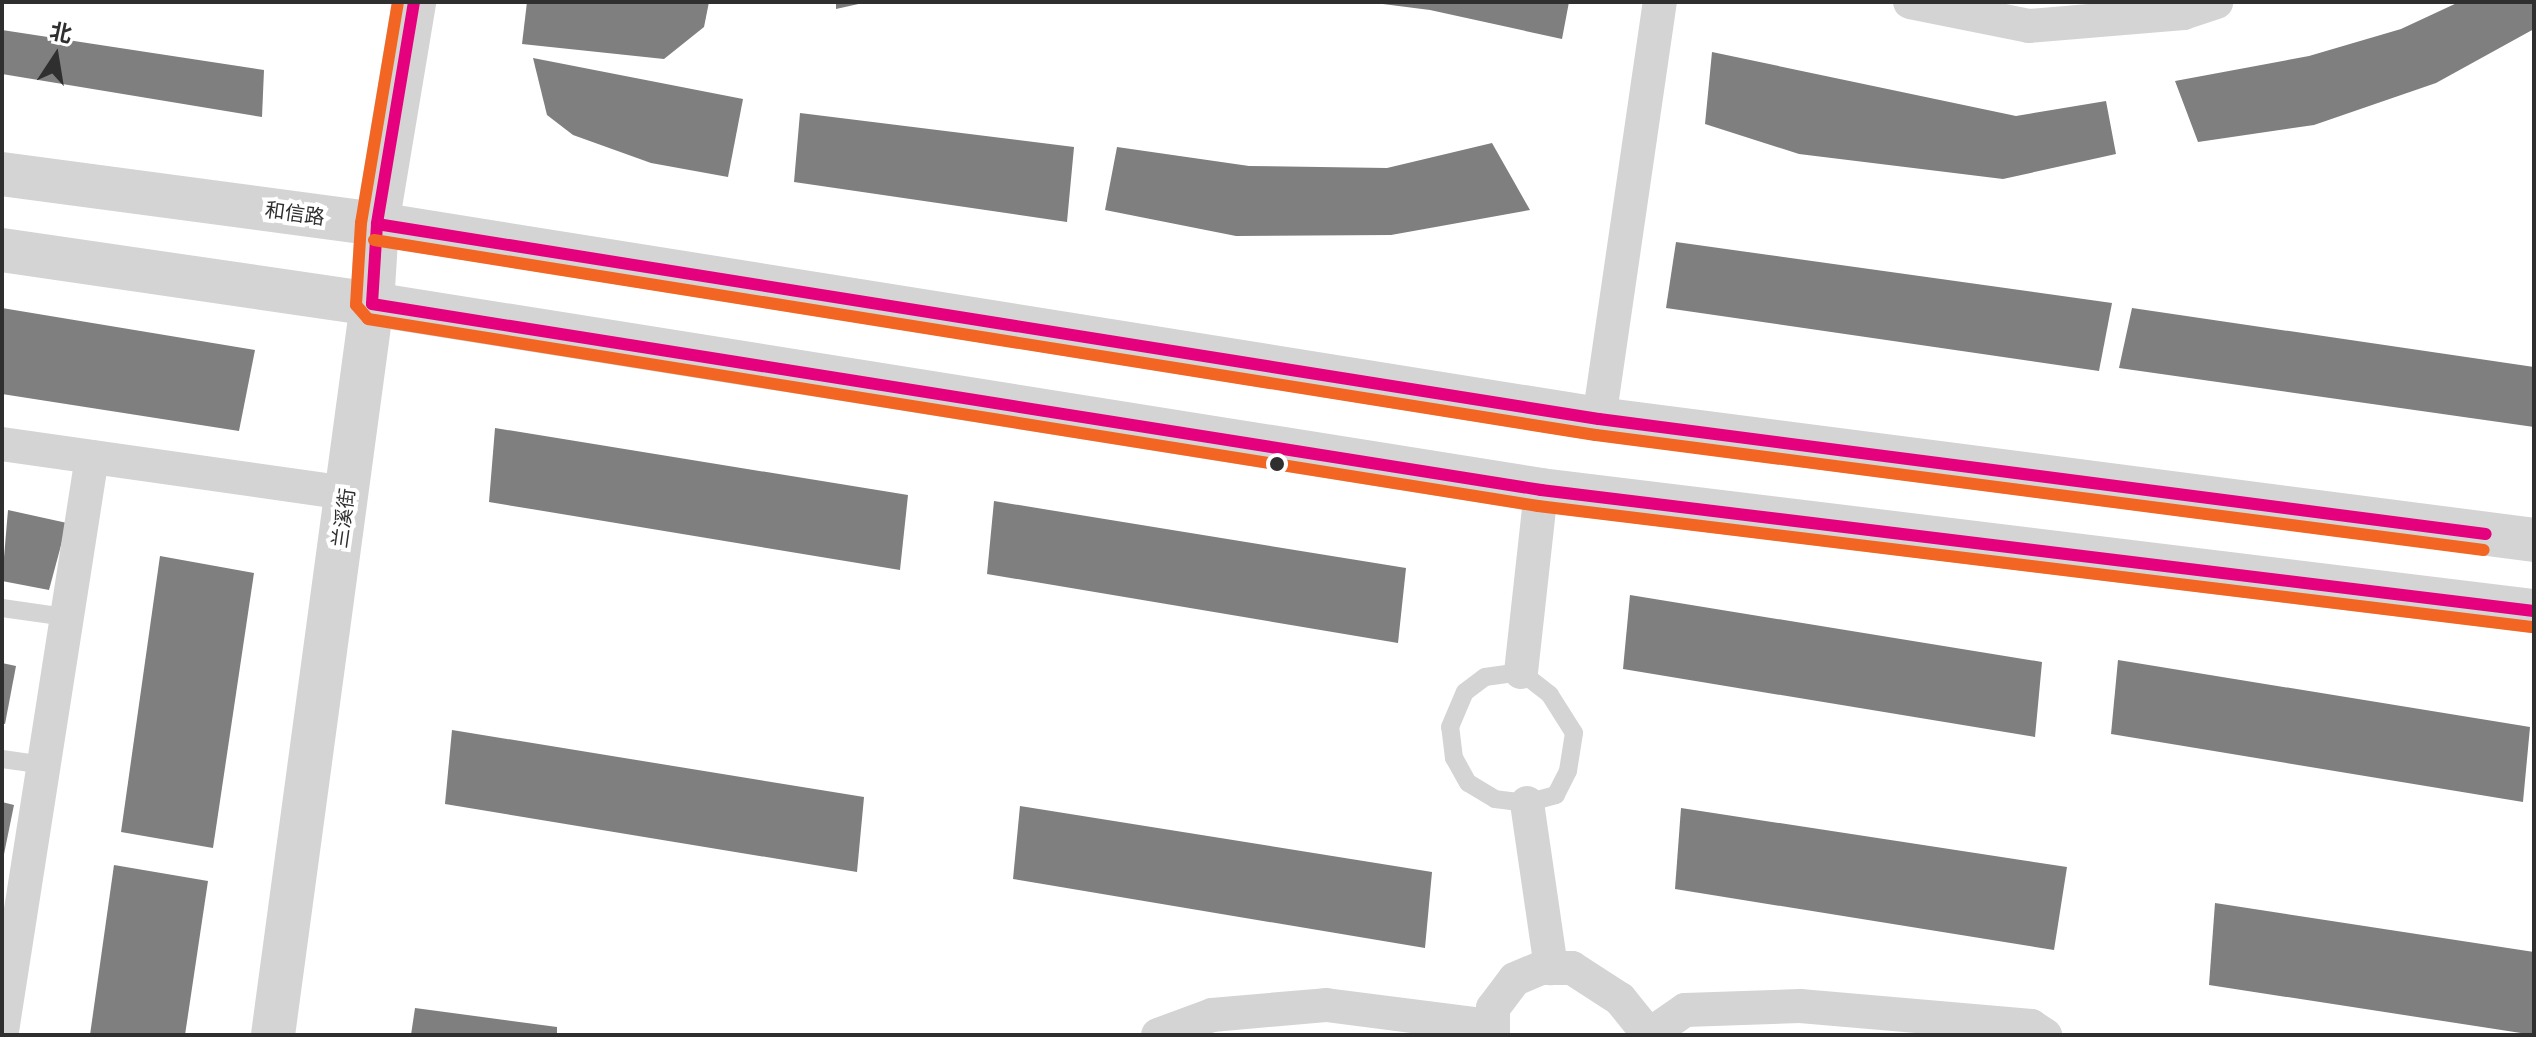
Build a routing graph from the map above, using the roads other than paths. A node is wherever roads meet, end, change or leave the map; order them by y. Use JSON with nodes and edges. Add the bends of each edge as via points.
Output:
{"nodes":[{"id":1,"x":414,"y":2,"type":"edge"},
{"id":2,"x":1660,"y":2,"type":"edge"},
{"id":3,"x":1910,"y":2,"type":"edge"},
{"id":4,"x":2216,"y":2,"type":"edge"},
{"id":5,"x":2,"y":174,"type":"edge"},
{"id":6,"x":377,"y":224,"type":"junction"},
{"id":7,"x":2,"y":250,"type":"edge"},
{"id":8,"x":372,"y":304,"type":"junction"},
{"id":9,"x":1599,"y":419,"type":"junction"},
{"id":10,"x":2,"y":444,"type":"edge"},
{"id":11,"x":92,"y":457,"type":"junction"},
{"id":12,"x":1541,"y":490,"type":"junction"},
{"id":13,"x":346,"y":493,"type":"junction"},
{"id":14,"x":2534,"y":540,"type":"edge"},
{"id":15,"x":2,"y":608,"type":"edge"},
{"id":16,"x":2534,"y":611,"type":"edge"},
{"id":17,"x":66,"y":617,"type":"junction"},
{"id":18,"x":1521,"y":672,"type":"junction"},
{"id":19,"x":2,"y":759,"type":"edge"},
{"id":20,"x":44,"y":765,"type":"junction"},
{"id":21,"x":1527,"y":803,"type":"junction"},
{"id":22,"x":12,"y":898,"type":"edge"},
{"id":23,"x":1551,"y":968,"type":"junction"},
{"id":24,"x":2,"y":1031,"type":"edge"},
{"id":25,"x":1491,"y":1031,"type":"edge"},
{"id":26,"x":273,"y":1035,"type":"edge"},
{"id":27,"x":1158,"y":1035,"type":"edge"},
{"id":28,"x":1649,"y":1035,"type":"edge"},
{"id":29,"x":2045,"y":1035,"type":"edge"}],
"edges":[{"from":1,"to":6,"type":"street","name":"兰溪街"},
{"from":2,"to":9,"type":"street"},
{"from":3,"to":4,"type":"street","via":[[2029,26],[2183,13]]},
{"from":5,"to":6,"type":"street","name":"和信路"},
{"from":6,"to":8,"type":"street","name":"兰溪街"},
{"from":6,"to":9,"type":"street","name":"和信路"},
{"from":7,"to":8,"type":"street"},
{"from":8,"to":12,"type":"street"},
{"from":8,"to":13,"type":"street","name":"兰溪街"},
{"from":9,"to":14,"type":"street","name":"和信路"},
{"from":10,"to":11,"type":"street"},
{"from":11,"to":13,"type":"street"},
{"from":11,"to":17,"type":"street"},
{"from":12,"to":16,"type":"street"},
{"from":12,"to":18,"type":"street"},
{"from":13,"to":26,"type":"street","name":"兰溪街"},
{"from":15,"to":17,"type":"lane"},
{"from":17,"to":20,"type":"street"},
{"from":18,"to":21,"type":"lane","via":[[1550,695],[1574,733],[1568,771],[1556,795]]},
{"from":18,"to":21,"type":"lane","via":[[1485,677],[1465,692],[1450,727],[1454,758],[1468,783],[1495,799]]},
{"from":19,"to":20,"type":"lane"},
{"from":20,"to":22,"type":"street"},
{"from":21,"to":23,"type":"street"},
{"from":22,"to":24,"type":"street"},
{"from":23,"to":25,"type":"street","via":[[1515,979],[1493,1008]]},
{"from":23,"to":28,"type":"street","via":[[1572,968],[1602,984],[1639,1017]]},
{"from":25,"to":27,"type":"street","via":[[1326,1005],[1212,1015]]},
{"from":28,"to":29,"type":"street","via":[[1685,1010],[1800,1006],[2031,1026]]}]}
